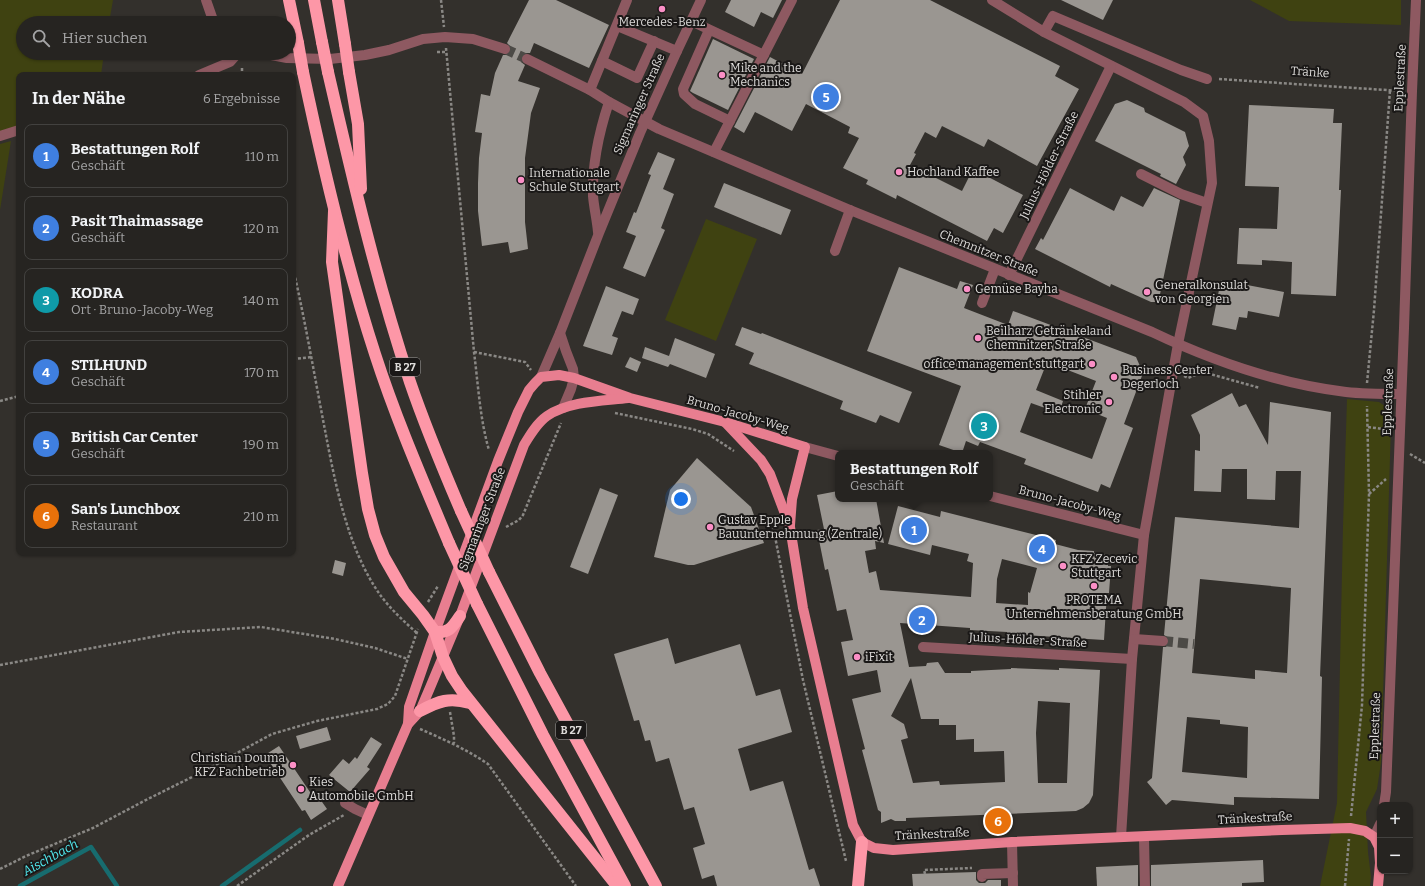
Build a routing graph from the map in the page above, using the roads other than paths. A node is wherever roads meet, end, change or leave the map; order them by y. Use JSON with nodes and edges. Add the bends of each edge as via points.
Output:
{"nodes":[{"id":1,"x":206,"y":0,"type":"edge"},
{"id":2,"x":289,"y":0,"type":"edge"},
{"id":3,"x":314,"y":0,"type":"edge"},
{"id":4,"x":338,"y":0,"type":"edge"},
{"id":5,"x":628,"y":0,"type":"edge"},
{"id":6,"x":701,"y":0,"type":"edge"},
{"id":7,"x":792,"y":0,"type":"edge"},
{"id":8,"x":992,"y":0,"type":"edge"},
{"id":9,"x":1416,"y":0,"type":"edge"},
{"id":10,"x":212,"y":16,"type":"edge"},
{"id":11,"x":292,"y":16,"type":"edge"},
{"id":12,"x":691,"y":21,"type":"junction"},
{"id":13,"x":617,"y":26,"type":"junction"},
{"id":14,"x":709,"y":30,"type":"junction"},
{"id":15,"x":1044,"y":32,"type":"junction"},
{"id":16,"x":296,"y":33,"type":"edge"},
{"id":17,"x":654,"y":41,"type":"junction"},
{"id":18,"x":505,"y":49,"type":"tunnel mouth"},
{"id":19,"x":677,"y":51,"type":"junction"},
{"id":20,"x":764,"y":55,"type":"junction"},
{"id":21,"x":296,"y":58,"type":"edge"},
{"id":22,"x":527,"y":59,"type":"tunnel mouth"},
{"id":23,"x":232,"y":60,"type":"edge"},
{"id":24,"x":602,"y":61,"type":"junction"},
{"id":25,"x":1112,"y":66,"type":"junction"},
{"id":26,"x":206,"y":72,"type":"edge"},
{"id":27,"x":1207,"y":79,"type":"road end"},
{"id":28,"x":590,"y":90,"type":"junction"},
{"id":29,"x":609,"y":102,"type":"junction"},
{"id":30,"x":730,"y":121,"type":"junction"},
{"id":31,"x":645,"y":122,"type":"junction"},
{"id":32,"x":16,"y":131,"type":"edge"},
{"id":33,"x":0,"y":136,"type":"edge"},
{"id":34,"x":714,"y":152,"type":"junction"},
{"id":35,"x":1141,"y":174,"type":"dead end"},
{"id":36,"x":1207,"y":203,"type":"junction"},
{"id":37,"x":850,"y":210,"type":"junction"},
{"id":38,"x":334,"y":211,"type":"junction"},
{"id":39,"x":362,"y":218,"type":"junction"},
{"id":40,"x":599,"y":233,"type":"junction"},
{"id":41,"x":834,"y":251,"type":"dead end"},
{"id":42,"x":995,"y":269,"type":"junction"},
{"id":43,"x":1009,"y":275,"type":"junction"},
{"id":44,"x":982,"y":302,"type":"dead end"},
{"id":45,"x":560,"y":333,"type":"junction"},
{"id":46,"x":1178,"y":344,"type":"junction"},
{"id":47,"x":541,"y":377,"type":"junction"},
{"id":48,"x":574,"y":378,"type":"junction"},
{"id":49,"x":1401,"y":394,"type":"junction"},
{"id":50,"x":630,"y":398,"type":"junction"},
{"id":51,"x":563,"y":408,"type":"junction"},
{"id":52,"x":725,"y":422,"type":"junction"},
{"id":53,"x":806,"y":447,"type":"junction"},
{"id":54,"x":835,"y":455,"type":"edge"},
{"id":55,"x":993,"y":497,"type":"edge"},
{"id":56,"x":790,"y":527,"type":"junction"},
{"id":57,"x":1144,"y":535,"type":"junction"},
{"id":58,"x":460,"y":616,"type":"junction"},
{"id":59,"x":434,"y":632,"type":"junction"},
{"id":60,"x":1134,"y":639,"type":"junction"},
{"id":61,"x":1163,"y":641,"type":"tunnel mouth"},
{"id":62,"x":923,"y":647,"type":"dead end"},
{"id":63,"x":443,"y":657,"type":"junction"},
{"id":64,"x":1132,"y":659,"type":"junction"},
{"id":65,"x":470,"y":703,"type":"junction"},
{"id":66,"x":420,"y":711,"type":"junction"},
{"id":67,"x":408,"y":724,"type":"junction"},
{"id":68,"x":1384,"y":802,"type":"edge"},
{"id":69,"x":345,"y":803,"type":"dead end"},
{"id":70,"x":368,"y":815,"type":"junction"},
{"id":71,"x":1377,"y":830,"type":"edge"},
{"id":72,"x":1121,"y":837,"type":"junction"},
{"id":73,"x":1144,"y":837,"type":"junction"},
{"id":74,"x":1374,"y":837,"type":"junction"},
{"id":75,"x":862,"y":842,"type":"junction"},
{"id":76,"x":1012,"y":842,"type":"junction"},
{"id":77,"x":1377,"y":843,"type":"edge"},
{"id":78,"x":1013,"y":873,"type":"junction"},
{"id":79,"x":1379,"y":874,"type":"edge"},
{"id":80,"x":982,"y":877,"type":"dead end"},
{"id":81,"x":338,"y":886,"type":"edge"},
{"id":82,"x":618,"y":886,"type":"edge"},
{"id":83,"x":625,"y":886,"type":"edge"},
{"id":84,"x":656,"y":886,"type":"edge"},
{"id":85,"x":858,"y":886,"type":"edge"},
{"id":86,"x":1013,"y":886,"type":"edge"},
{"id":87,"x":1145,"y":886,"type":"edge"},
{"id":88,"x":1378,"y":886,"type":"edge"}],
"edges":[{"from":1,"to":10,"type":"street"},
{"from":2,"to":11,"type":"highway","number":"B 27","bridge":true},
{"from":3,"to":39,"type":"highway","number":"B 27","bridge":true},
{"from":4,"to":39,"type":"highway","bridge":true,"via":[[358,124]]},
{"from":5,"to":13,"type":"street"},
{"from":6,"to":12,"type":"street","name":"Sigmaringer Straße"},
{"from":7,"to":20,"type":"street"},
{"from":8,"to":15,"type":"street"},
{"from":9,"to":49,"type":"street","name":"Epplestraße"},
{"from":12,"to":14,"type":"street"},
{"from":12,"to":19,"type":"street","name":"Sigmaringer Straße"},
{"from":13,"to":17,"type":"street"},
{"from":13,"to":24,"type":"street"},
{"from":14,"to":20,"type":"street"},
{"from":14,"to":30,"type":"street","via":[[683,89],[684,94],[695,104]]},
{"from":15,"to":25,"type":"street"},
{"from":15,"to":27,"type":"street","via":[[1053,16]]},
{"from":16,"to":38,"type":"highway","number":"B 27","bridge":true},
{"from":17,"to":19,"type":"street"},
{"from":17,"to":24,"type":"street","via":[[637,78]]},
{"from":18,"to":21,"type":"street","via":[[473,39],[445,37],[423,39],[366,54],[323,59]]},
{"from":19,"to":31,"type":"street","name":"Sigmaringer Straße"},
{"from":20,"to":30,"type":"street"},
{"from":22,"to":28,"type":"street","name":"Chemnitzer Straße"},
{"from":23,"to":26,"type":"street"},
{"from":24,"to":28,"type":"street"},
{"from":25,"to":36,"type":"street","via":[[1184,102],[1203,116],[1209,141],[1212,183]]},
{"from":25,"to":43,"type":"street","name":"Julius-Hölder-Straße"},
{"from":28,"to":29,"type":"street","name":"Chemnitzer Straße"},
{"from":29,"to":31,"type":"street","name":"Chemnitzer Straße"},
{"from":29,"to":40,"type":"street","via":[[601,126],[593,177],[593,197]]},
{"from":30,"to":34,"type":"street"},
{"from":31,"to":34,"type":"street","name":"Chemnitzer Straße"},
{"from":31,"to":40,"type":"street","name":"Sigmaringer Straße"},
{"from":32,"to":33,"type":"street"},
{"from":34,"to":37,"type":"street","name":"Chemnitzer Straße"},
{"from":35,"to":36,"type":"street","via":[[1181,194]]},
{"from":36,"to":46,"type":"street"},
{"from":37,"to":41,"type":"street"},
{"from":37,"to":42,"type":"street","name":"Chemnitzer Straße"},
{"from":38,"to":59,"type":"highway","number":"B 27","via":[[332,262],[368,509],[384,557],[404,592]]},
{"from":38,"to":83,"type":"highway","number":"B 27","bridge":true,"via":[[375,355],[403,433],[449,544],[543,735]]},
{"from":39,"to":84,"type":"highway","number":"B 27","bridge":true,"via":[[411,384],[461,511],[540,673]]},
{"from":40,"to":45,"type":"street","name":"Sigmaringer Straße"},
{"from":42,"to":43,"type":"street","name":"Chemnitzer Straße"},
{"from":42,"to":44,"type":"street"},
{"from":43,"to":46,"type":"street","name":"Chemnitzer Straße"},
{"from":45,"to":47,"type":"street","name":"Sigmaringer Straße"},
{"from":45,"to":48,"type":"street"},
{"from":46,"to":49,"type":"street","name":"Chemnitzer Straße","via":[[1252,372],[1295,384],[1347,392]]},
{"from":46,"to":57,"type":"street"},
{"from":47,"to":48,"type":"main road","name":"Bruno-Jacoby-Weg","via":[[559,375]]},
{"from":47,"to":59,"type":"main road","name":"Sigmaringer Straße","via":[[534,382],[518,412]]},
{"from":48,"to":50,"type":"main road","name":"Bruno-Jacoby-Weg"},
{"from":48,"to":51,"type":"street"},
{"from":49,"to":68,"type":"street","name":"Epplestraße"},
{"from":50,"to":51,"type":"main road","name":"Bruno-Jacoby-Weg"},
{"from":50,"to":52,"type":"main road","name":"Bruno-Jacoby-Weg"},
{"from":51,"to":58,"type":"main road","name":"Sigmaringer Straße","via":[[546,417],[524,445]]},
{"from":52,"to":53,"type":"main road","name":"Bruno-Jacoby-Weg"},
{"from":52,"to":56,"type":"main road","via":[[761,460],[770,474]]},
{"from":53,"to":54,"type":"street","name":"Bruno-Jacoby-Weg"},
{"from":53,"to":56,"type":"main road","via":[[792,499]]},
{"from":55,"to":57,"type":"street","name":"Bruno-Jacoby-Weg"},
{"from":56,"to":75,"type":"main road","via":[[803,608],[853,825]]},
{"from":57,"to":60,"type":"street"},
{"from":58,"to":59,"type":"highway","via":[[451,629],[443,633]]},
{"from":58,"to":63,"type":"main road","name":"Sigmaringer Straße"},
{"from":59,"to":63,"type":"highway"},
{"from":59,"to":67,"type":"main road","name":"Sigmaringer Straße","via":[[409,707]]},
{"from":60,"to":61,"type":"street"},
{"from":60,"to":64,"type":"street"},
{"from":62,"to":64,"type":"street","name":"Julius-Hölder-Straße"},
{"from":63,"to":65,"type":"highway"},
{"from":63,"to":66,"type":"main road","name":"Sigmaringer Straße"},
{"from":64,"to":72,"type":"street"},
{"from":65,"to":66,"type":"highway","via":[[448,700]]},
{"from":65,"to":82,"type":"highway"},
{"from":66,"to":67,"type":"main road","name":"Sigmaringer Straße"},
{"from":67,"to":70,"type":"main road","name":"Sigmaringer Straße"},
{"from":69,"to":70,"type":"street"},
{"from":70,"to":81,"type":"main road","name":"Sigmaringer Straße"},
{"from":71,"to":74,"type":"street"},
{"from":72,"to":73,"type":"main road","name":"Tränkestraße"},
{"from":72,"to":76,"type":"main road","name":"Tränkestraße"},
{"from":73,"to":74,"type":"main road","name":"Tränkestraße","via":[[1350,828],[1365,831]]},
{"from":73,"to":87,"type":"street"},
{"from":74,"to":77,"type":"main road"},
{"from":75,"to":76,"type":"main road","name":"Tränkestraße","via":[[874,848],[893,850]]},
{"from":75,"to":85,"type":"highway"},
{"from":76,"to":78,"type":"street"},
{"from":78,"to":80,"type":"street","via":[[982,874]]},
{"from":78,"to":86,"type":"street"},
{"from":79,"to":88,"type":"main road"}]}
